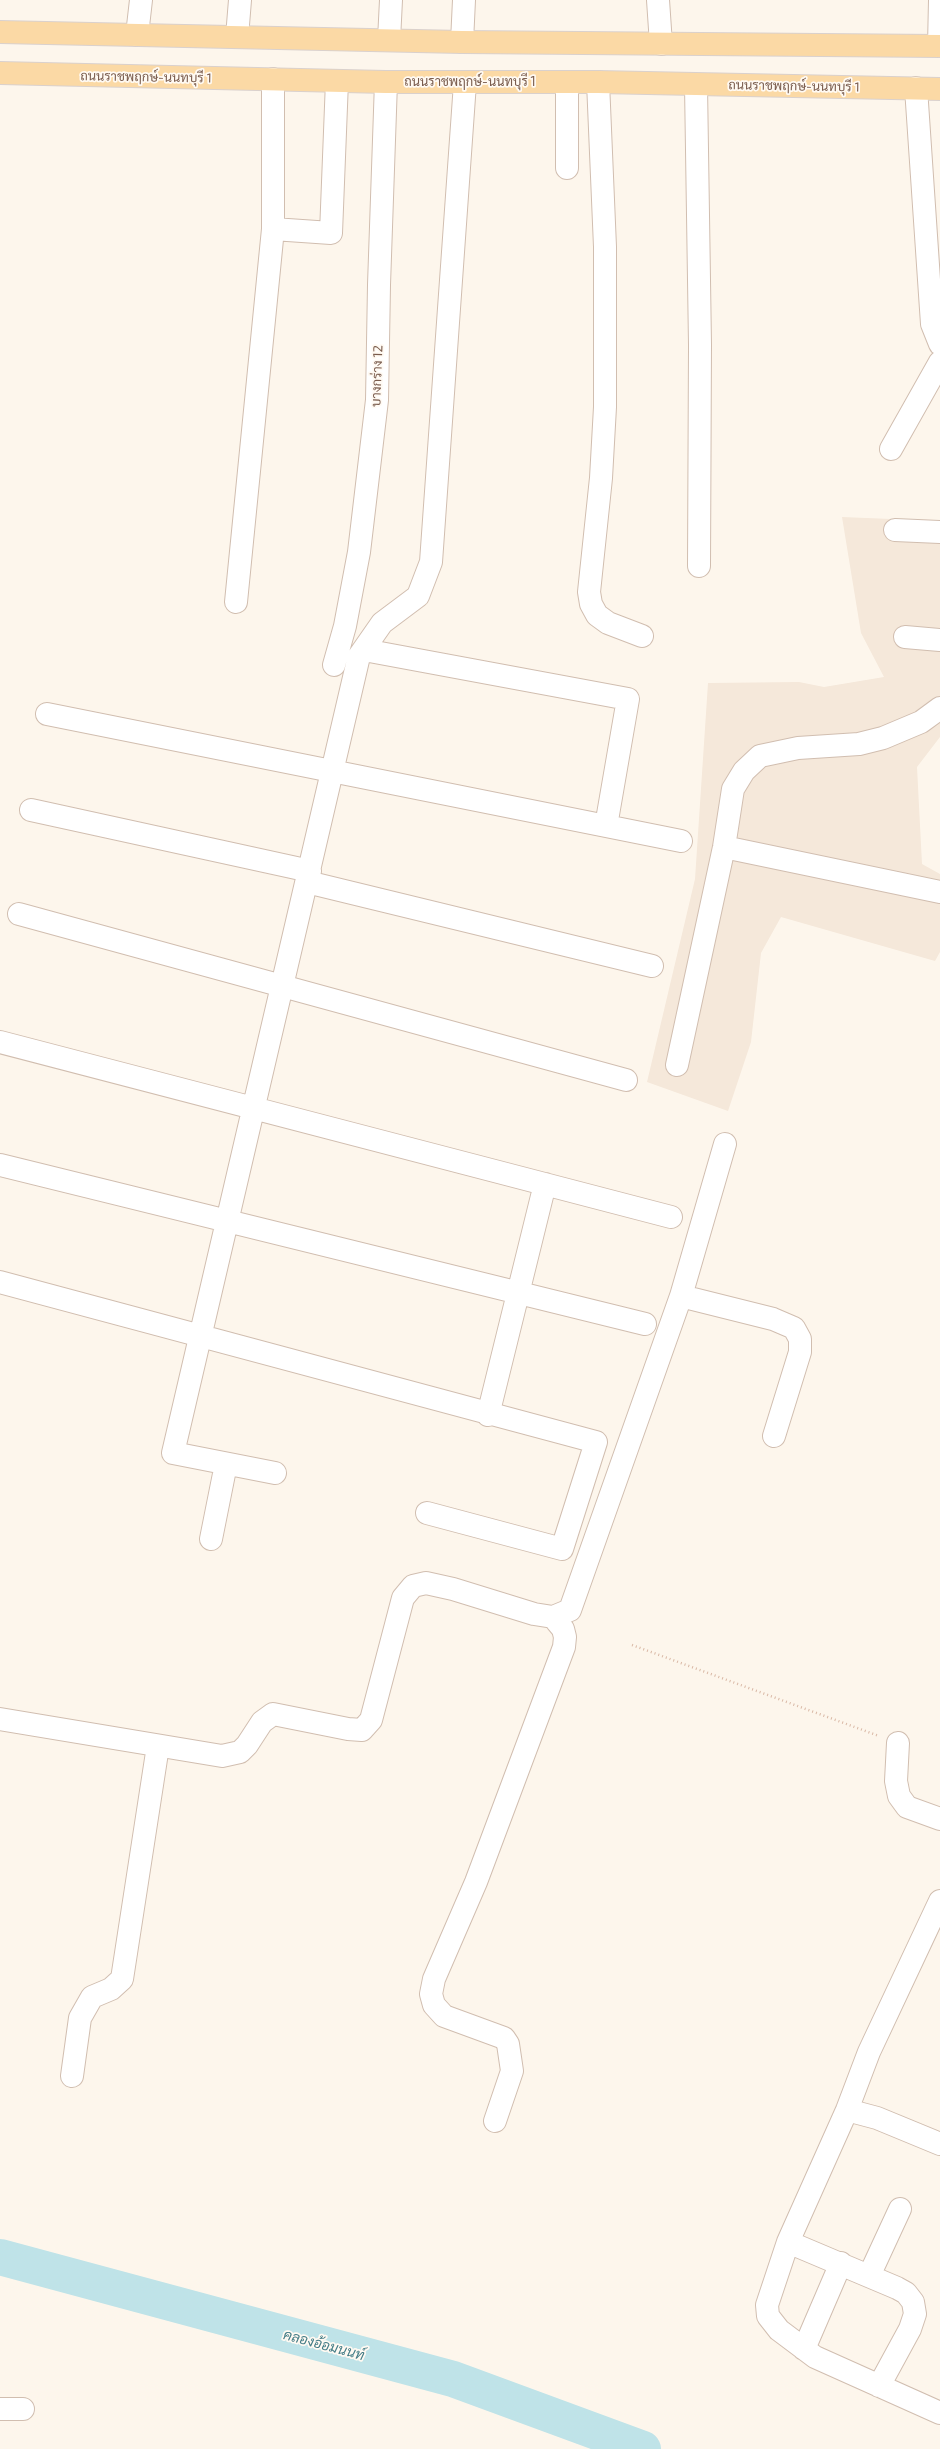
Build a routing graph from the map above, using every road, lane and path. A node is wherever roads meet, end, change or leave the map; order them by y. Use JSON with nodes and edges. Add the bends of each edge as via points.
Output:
{"nodes":[{"id":1,"x":141,"y":0,"type":"edge"},
{"id":2,"x":240,"y":0,"type":"edge"},
{"id":3,"x":390,"y":0,"type":"edge"},
{"id":4,"x":464,"y":0,"type":"edge"},
{"id":5,"x":658,"y":0,"type":"edge"},
{"id":6,"x":940,"y":0,"type":"edge"},
{"id":7,"x":0,"y":32,"type":"edge"},
{"id":8,"x":137,"y":35,"type":"junction"},
{"id":9,"x":237,"y":37,"type":"junction"},
{"id":10,"x":389,"y":40,"type":"junction"},
{"id":11,"x":462,"y":42,"type":"junction"},
{"id":12,"x":661,"y":44,"type":"junction"},
{"id":13,"x":940,"y":46,"type":"edge"},
{"id":14,"x":0,"y":73,"type":"edge"},
{"id":15,"x":273,"y":79,"type":"junction"},
{"id":16,"x":337,"y":81,"type":"junction"},
{"id":17,"x":386,"y":82,"type":"junction"},
{"id":18,"x":567,"y":82,"type":"junction"},
{"id":19,"x":598,"y":82,"type":"junction"},
{"id":20,"x":465,"y":83,"type":"junction"},
{"id":21,"x":696,"y":85,"type":"junction"},
{"id":22,"x":916,"y":88,"type":"junction"},
{"id":23,"x":940,"y":89,"type":"edge"},
{"id":24,"x":567,"y":168,"type":"dead end"},
{"id":25,"x":273,"y":229,"type":"junction"},
{"id":26,"x":934,"y":261,"type":"edge"},
{"id":27,"x":936,"y":308,"type":"edge"},
{"id":28,"x":940,"y":344,"type":"edge"},
{"id":29,"x":940,"y":362,"type":"edge"},
{"id":30,"x":891,"y":449,"type":"dead end"},
{"id":31,"x":895,"y":530,"type":"dead end"},
{"id":32,"x":940,"y":532,"type":"edge"},
{"id":33,"x":699,"y":566,"type":"dead end"},
{"id":34,"x":236,"y":602,"type":"dead end"},
{"id":35,"x":642,"y":636,"type":"dead end"},
{"id":36,"x":905,"y":637,"type":"dead end"},
{"id":37,"x":940,"y":640,"type":"edge"},
{"id":38,"x":364,"y":650,"type":"junction"},
{"id":39,"x":334,"y":665,"type":"dead end"},
{"id":40,"x":940,"y":708,"type":"edge"},
{"id":41,"x":47,"y":714,"type":"dead end"},
{"id":42,"x":333,"y":773,"type":"junction"},
{"id":43,"x":31,"y":810,"type":"dead end"},
{"id":44,"x":606,"y":826,"type":"junction"},
{"id":45,"x":681,"y":841,"type":"dead end"},
{"id":46,"x":724,"y":848,"type":"junction"},
{"id":47,"x":309,"y":876,"type":"junction"},
{"id":48,"x":940,"y":892,"type":"edge"},
{"id":49,"x":19,"y":914,"type":"dead end"},
{"id":50,"x":652,"y":966,"type":"dead end"},
{"id":51,"x":283,"y":986,"type":"junction"},
{"id":52,"x":0,"y":1042,"type":"edge"},
{"id":53,"x":677,"y":1065,"type":"dead end"},
{"id":54,"x":626,"y":1080,"type":"dead end"},
{"id":55,"x":254,"y":1108,"type":"junction"},
{"id":56,"x":725,"y":1144,"type":"dead end"},
{"id":57,"x":0,"y":1166,"type":"edge"},
{"id":58,"x":545,"y":1184,"type":"junction"},
{"id":59,"x":671,"y":1217,"type":"dead end"},
{"id":60,"x":227,"y":1221,"type":"junction"},
{"id":61,"x":0,"y":1282,"type":"edge"},
{"id":62,"x":519,"y":1293,"type":"junction"},
{"id":63,"x":681,"y":1296,"type":"junction"},
{"id":64,"x":645,"y":1324,"type":"dead end"},
{"id":65,"x":200,"y":1337,"type":"junction"},
{"id":66,"x":488,"y":1415,"type":"junction"},
{"id":67,"x":774,"y":1436,"type":"dead end"},
{"id":68,"x":226,"y":1464,"type":"junction"},
{"id":69,"x":275,"y":1473,"type":"dead end"},
{"id":70,"x":427,"y":1514,"type":"dead end"},
{"id":71,"x":211,"y":1539,"type":"dead end"},
{"id":72,"x":553,"y":1617,"type":"junction"},
{"id":73,"x":632,"y":1645,"type":"dead end"},
{"id":74,"x":0,"y":1719,"type":"edge"},
{"id":75,"x":898,"y":1743,"type":"joint"},
{"id":76,"x":158,"y":1746,"type":"junction"},
{"id":77,"x":940,"y":1819,"type":"edge"},
{"id":78,"x":940,"y":1901,"type":"edge"},
{"id":79,"x":72,"y":2076,"type":"dead end"},
{"id":80,"x":847,"y":2110,"type":"junction"},
{"id":81,"x":495,"y":2121,"type":"dead end"},
{"id":82,"x":940,"y":2144,"type":"edge"},
{"id":83,"x":900,"y":2209,"type":"dead end"},
{"id":84,"x":788,"y":2242,"type":"junction"},
{"id":85,"x":841,"y":2263,"type":"junction"},
{"id":86,"x":869,"y":2276,"type":"junction"},
{"id":87,"x":804,"y":2349,"type":"junction"},
{"id":88,"x":879,"y":2386,"type":"junction"},
{"id":89,"x":0,"y":2409,"type":"edge"},
{"id":90,"x":23,"y":2409,"type":"dead end"},
{"id":91,"x":940,"y":2413,"type":"edge"}],
"edges":[{"from":1,"to":8,"type":"street"},
{"from":2,"to":9,"type":"street"},
{"from":3,"to":10,"type":"street"},
{"from":4,"to":11,"type":"street"},
{"from":5,"to":12,"type":"street"},
{"from":6,"to":13,"type":"street"},
{"from":7,"to":8,"type":"main road"},
{"from":8,"to":9,"type":"main road"},
{"from":9,"to":10,"type":"main road"},
{"from":10,"to":11,"type":"main road"},
{"from":11,"to":12,"type":"main road"},
{"from":12,"to":13,"type":"main road"},
{"from":14,"to":15,"type":"main road","name":"ถนนราชพฤกษ์-นนทบุรี 1"},
{"from":15,"to":16,"type":"main road","name":"ถนนราชพฤกษ์-นนทบุรี 1"},
{"from":15,"to":25,"type":"street"},
{"from":16,"to":17,"type":"main road","name":"ถนนราชพฤกษ์-นนทบุรี 1"},
{"from":16,"to":25,"type":"street","via":[[331,233]]},
{"from":17,"to":20,"type":"main road","name":"ถนนราชพฤกษ์-นนทบุรี 1"},
{"from":17,"to":39,"type":"street","name":"บางกร่าง 12","via":[[377,400],[359,552],[345,626]]},
{"from":18,"to":19,"type":"main road","name":"ถนนราชพฤกษ์-นนทบุรี 1"},
{"from":18,"to":20,"type":"main road","name":"ถนนราชพฤกษ์-นนทบุรี 1"},
{"from":18,"to":24,"type":"street"},
{"from":19,"to":21,"type":"main road","name":"ถนนราชพฤกษ์-นนทบุรี 1"},
{"from":19,"to":35,"type":"street","via":[[606,247],[605,407],[601,478],[589,592],[591,604],[598,615],[608,623]]},
{"from":20,"to":38,"type":"street","via":[[431,562],[418,596],[382,623]]},
{"from":21,"to":22,"type":"main road","name":"ถนนราชพฤกษ์-นนทบุรี 1"},
{"from":21,"to":33,"type":"street","via":[[700,344]]},
{"from":22,"to":23,"type":"main road","name":"ถนนราชพฤกษ์-นนทบุรี 1"},
{"from":22,"to":26,"type":"street"},
{"from":25,"to":34,"type":"street"},
{"from":26,"to":27,"type":"street"},
{"from":27,"to":28,"type":"street","via":[[932,324]]},
{"from":29,"to":30,"type":"street"},
{"from":31,"to":32,"type":"street"},
{"from":36,"to":37,"type":"street"},
{"from":38,"to":42,"type":"street","via":[[359,656]]},
{"from":38,"to":44,"type":"street","via":[[628,698]]},
{"from":40,"to":46,"type":"street","via":[[921,722],[883,738],[859,744],[798,748],[760,756],[744,771],[733,790]]},
{"from":41,"to":42,"type":"street"},
{"from":42,"to":44,"type":"street"},
{"from":42,"to":47,"type":"street"},
{"from":43,"to":47,"type":"street"},
{"from":44,"to":45,"type":"street"},
{"from":46,"to":48,"type":"street"},
{"from":46,"to":53,"type":"street"},
{"from":47,"to":50,"type":"street"},
{"from":47,"to":51,"type":"street"},
{"from":49,"to":51,"type":"street"},
{"from":51,"to":54,"type":"street"},
{"from":51,"to":55,"type":"street"},
{"from":52,"to":55,"type":"street"},
{"from":55,"to":58,"type":"street"},
{"from":55,"to":60,"type":"street"},
{"from":56,"to":63,"type":"street"},
{"from":57,"to":60,"type":"street"},
{"from":58,"to":59,"type":"street"},
{"from":58,"to":62,"type":"street"},
{"from":60,"to":62,"type":"street"},
{"from":60,"to":65,"type":"street"},
{"from":61,"to":65,"type":"street"},
{"from":62,"to":64,"type":"street"},
{"from":62,"to":66,"type":"street"},
{"from":63,"to":67,"type":"street","via":[[773,1319],[794,1328],[800,1340],[800,1352]]},
{"from":63,"to":72,"type":"street","via":[[570,1610]]},
{"from":65,"to":66,"type":"street"},
{"from":65,"to":68,"type":"street","via":[[173,1453]]},
{"from":66,"to":70,"type":"street","via":[[596,1442],[562,1549]]},
{"from":68,"to":69,"type":"street"},
{"from":68,"to":71,"type":"street"},
{"from":72,"to":76,"type":"street","via":[[534,1614],[426,1583],[413,1586],[403,1598],[371,1720],[362,1730],[273,1714],[262,1722],[240,1752],[222,1756]]},
{"from":72,"to":81,"type":"street","via":[[563,1629],[564,1647],[476,1882],[434,1979],[431,1994],[434,2005],[444,2016],[504,2038],[508,2044],[512,2071]]},
{"from":73,"to":75,"type":"path"},
{"from":74,"to":76,"type":"street"},
{"from":75,"to":77,"type":"street","via":[[896,1781],[899,1796],[907,1807]]},
{"from":76,"to":79,"type":"street","via":[[122,1979],[111,1989],[92,1998],[80,2018]]},
{"from":78,"to":80,"type":"street","via":[[869,2052]]},
{"from":80,"to":82,"type":"street","via":[[877,2118]]},
{"from":80,"to":84,"type":"street"},
{"from":83,"to":86,"type":"street"},
{"from":84,"to":85,"type":"street"},
{"from":84,"to":87,"type":"street","via":[[767,2305],[768,2316],[779,2330]]},
{"from":85,"to":86,"type":"street"},
{"from":85,"to":87,"type":"street"},
{"from":86,"to":88,"type":"street","via":[[906,2293],[913,2302],[915,2314],[910,2329]]},
{"from":87,"to":88,"type":"street","via":[[815,2357]]},
{"from":88,"to":91,"type":"street"},
{"from":89,"to":90,"type":"street"}]}
